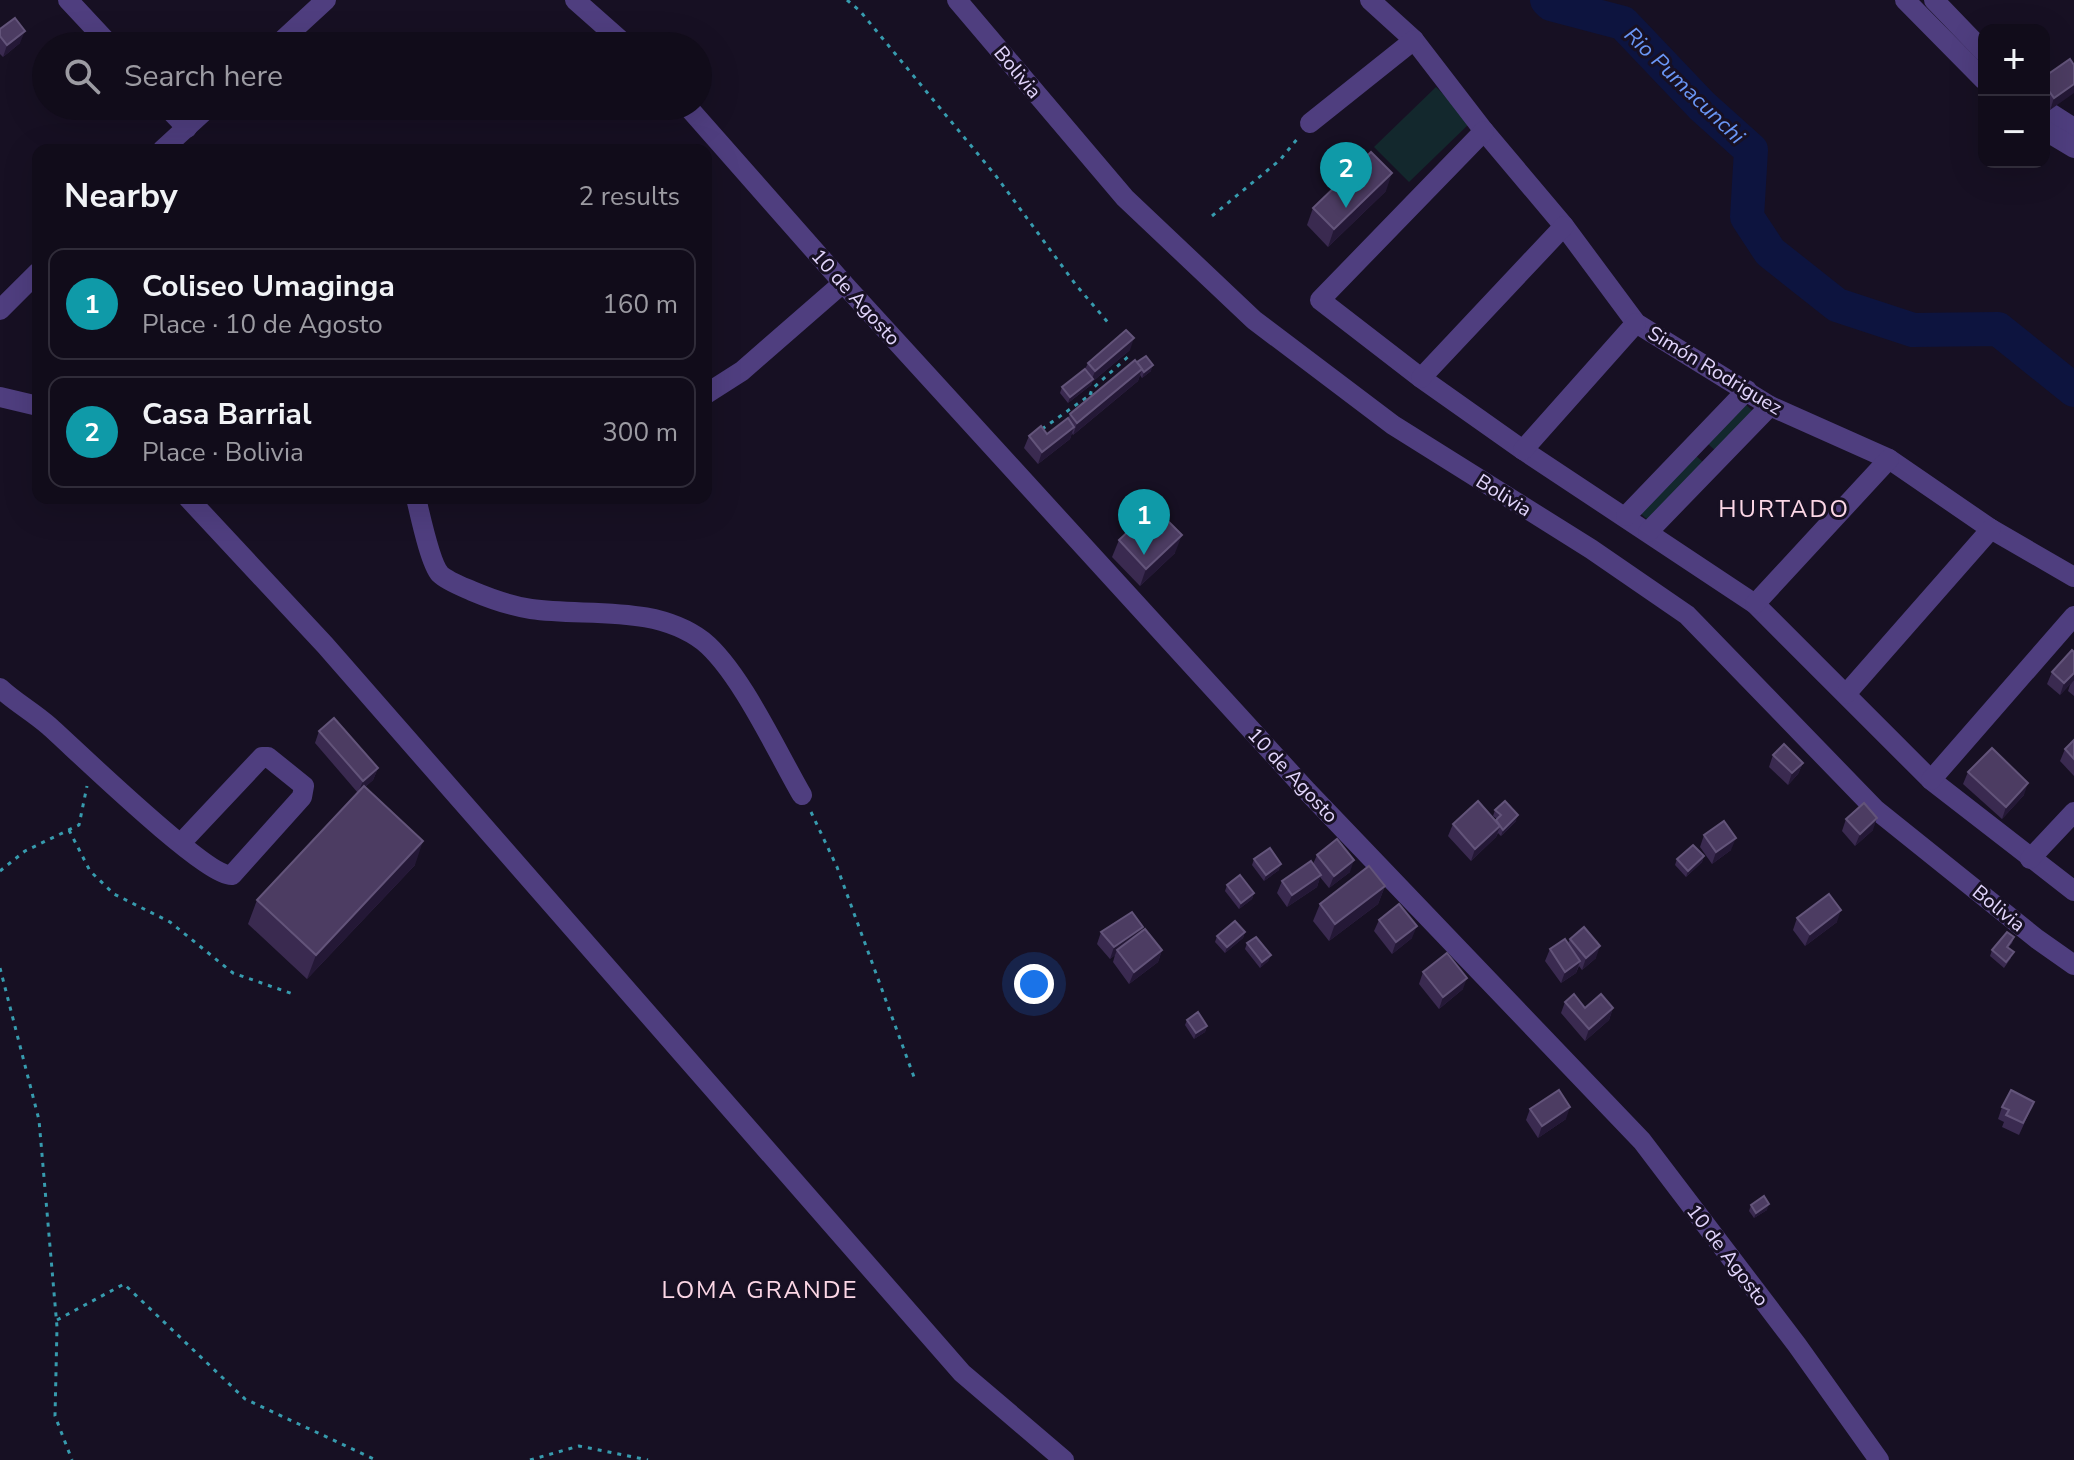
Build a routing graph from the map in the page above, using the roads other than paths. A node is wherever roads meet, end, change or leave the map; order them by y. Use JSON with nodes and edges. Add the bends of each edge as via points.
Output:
{"nodes":[{"id":1,"x":68,"y":0,"type":"edge"},
{"id":2,"x":326,"y":0,"type":"edge"},
{"id":3,"x":575,"y":0,"type":"edge"},
{"id":4,"x":957,"y":0,"type":"edge"},
{"id":5,"x":1370,"y":0,"type":"edge"},
{"id":6,"x":1905,"y":0,"type":"edge"},
{"id":7,"x":1934,"y":0,"type":"edge"},
{"id":8,"x":98,"y":32,"type":"edge"},
{"id":9,"x":291,"y":32,"type":"edge"},
{"id":10,"x":611,"y":32,"type":"edge"},
{"id":11,"x":1414,"y":40,"type":"junction"},
{"id":12,"x":1978,"y":46,"type":"edge"},
{"id":13,"x":1978,"y":74,"type":"edge"},
{"id":14,"x":2050,"y":113,"type":"edge"},
{"id":15,"x":179,"y":120,"type":"edge"},
{"id":16,"x":195,"y":120,"type":"edge"},
{"id":17,"x":699,"y":120,"type":"edge"},
{"id":18,"x":1310,"y":123,"type":"road end"},
{"id":19,"x":187,"y":128,"type":"junction"},
{"id":20,"x":2074,"y":128,"type":"edge"},
{"id":21,"x":1484,"y":131,"type":"junction"},
{"id":22,"x":2050,"y":134,"type":"edge"},
{"id":23,"x":169,"y":144,"type":"edge"},
{"id":24,"x":2074,"y":148,"type":"edge"},
{"id":25,"x":1564,"y":226,"type":"junction"},
{"id":26,"x":32,"y":278,"type":"edge"},
{"id":27,"x":843,"y":283,"type":"junction"},
{"id":28,"x":0,"y":310,"type":"edge"},
{"id":29,"x":1636,"y":323,"type":"junction"},
{"id":30,"x":1421,"y":378,"type":"junction"},
{"id":31,"x":712,"y":390,"type":"edge"},
{"id":32,"x":1747,"y":390,"type":"junction"},
{"id":33,"x":0,"y":397,"type":"edge"},
{"id":34,"x":32,"y":405,"type":"edge"},
{"id":35,"x":1770,"y":406,"type":"junction"},
{"id":36,"x":1694,"y":446,"type":"junction"},
{"id":37,"x":1523,"y":450,"type":"junction"},
{"id":38,"x":1889,"y":459,"type":"junction"},
{"id":39,"x":1714,"y":464,"type":"junction"},
{"id":40,"x":194,"y":504,"type":"edge"},
{"id":41,"x":418,"y":504,"type":"edge"},
{"id":42,"x":1626,"y":516,"type":"junction"},
{"id":43,"x":1991,"y":529,"type":"junction"},
{"id":44,"x":1648,"y":532,"type":"junction"},
{"id":45,"x":2074,"y":577,"type":"edge"},
{"id":46,"x":1755,"y":604,"type":"junction"},
{"id":47,"x":2074,"y":616,"type":"edge"},
{"id":48,"x":0,"y":688,"type":"edge"},
{"id":49,"x":1846,"y":694,"type":"junction"},
{"id":50,"x":1931,"y":780,"type":"junction"},
{"id":51,"x":802,"y":795,"type":"road end"},
{"id":52,"x":2074,"y":812,"type":"edge"},
{"id":53,"x":182,"y":842,"type":"junction"},
{"id":54,"x":2030,"y":859,"type":"junction"},
{"id":55,"x":2074,"y":891,"type":"edge"},
{"id":56,"x":2074,"y":965,"type":"edge"},
{"id":57,"x":1064,"y":1460,"type":"edge"},
{"id":58,"x":1879,"y":1460,"type":"edge"}],
"edges":[{"from":1,"to":8,"type":"street"},
{"from":2,"to":9,"type":"street"},
{"from":3,"to":10,"type":"street"},
{"from":4,"to":56,"type":"street","name":"Bolivia","via":[[1125,198],[1254,320],[1393,425],[1687,615],[1875,809]]},
{"from":5,"to":11,"type":"street","name":"Simón Rodriguez"},
{"from":6,"to":13,"type":"street"},
{"from":7,"to":12,"type":"street"},
{"from":11,"to":18,"type":"street"},
{"from":11,"to":21,"type":"street","name":"Simón Rodriguez"},
{"from":14,"to":20,"type":"street"},
{"from":15,"to":19,"type":"street"},
{"from":16,"to":19,"type":"street"},
{"from":17,"to":27,"type":"street","name":"10 de Agosto"},
{"from":19,"to":23,"type":"street"},
{"from":21,"to":25,"type":"street","name":"Simón Rodriguez"},
{"from":21,"to":30,"type":"street","via":[[1320,300]]},
{"from":22,"to":24,"type":"street"},
{"from":25,"to":29,"type":"street","name":"Simón Rodriguez"},
{"from":25,"to":30,"type":"street"},
{"from":26,"to":28,"type":"street"},
{"from":27,"to":31,"type":"street","via":[[742,371]]},
{"from":27,"to":58,"type":"street","name":"10 de Agosto","via":[[1307,791],[1642,1141]]},
{"from":29,"to":32,"type":"street","name":"Simón Rodriguez"},
{"from":29,"to":37,"type":"street"},
{"from":30,"to":37,"type":"street"},
{"from":32,"to":35,"type":"street","name":"Simón Rodriguez"},
{"from":32,"to":36,"type":"street"},
{"from":33,"to":34,"type":"street"},
{"from":35,"to":38,"type":"street","name":"Simón Rodriguez"},
{"from":35,"to":39,"type":"street"},
{"from":36,"to":39,"type":"street"},
{"from":36,"to":42,"type":"street"},
{"from":37,"to":42,"type":"street"},
{"from":38,"to":43,"type":"street","name":"Simón Rodriguez"},
{"from":38,"to":46,"type":"street"},
{"from":39,"to":44,"type":"street"},
{"from":40,"to":57,"type":"street","via":[[325,645],[962,1373]]},
{"from":41,"to":51,"type":"street","via":[[439,573],[464,587],[530,609],[628,614],[667,623],[702,641],[733,674]]},
{"from":42,"to":44,"type":"street"},
{"from":43,"to":45,"type":"street","name":"Simón Rodriguez"},
{"from":43,"to":49,"type":"street"},
{"from":44,"to":46,"type":"street"},
{"from":46,"to":49,"type":"street"},
{"from":47,"to":50,"type":"street"},
{"from":48,"to":53,"type":"street"},
{"from":49,"to":50,"type":"street"},
{"from":50,"to":54,"type":"street"},
{"from":52,"to":54,"type":"street"},
{"from":53,"to":53,"type":"street","via":[[218,871],[232,875],[302,797],[304,786],[262,757]]},
{"from":54,"to":55,"type":"street"}]}
